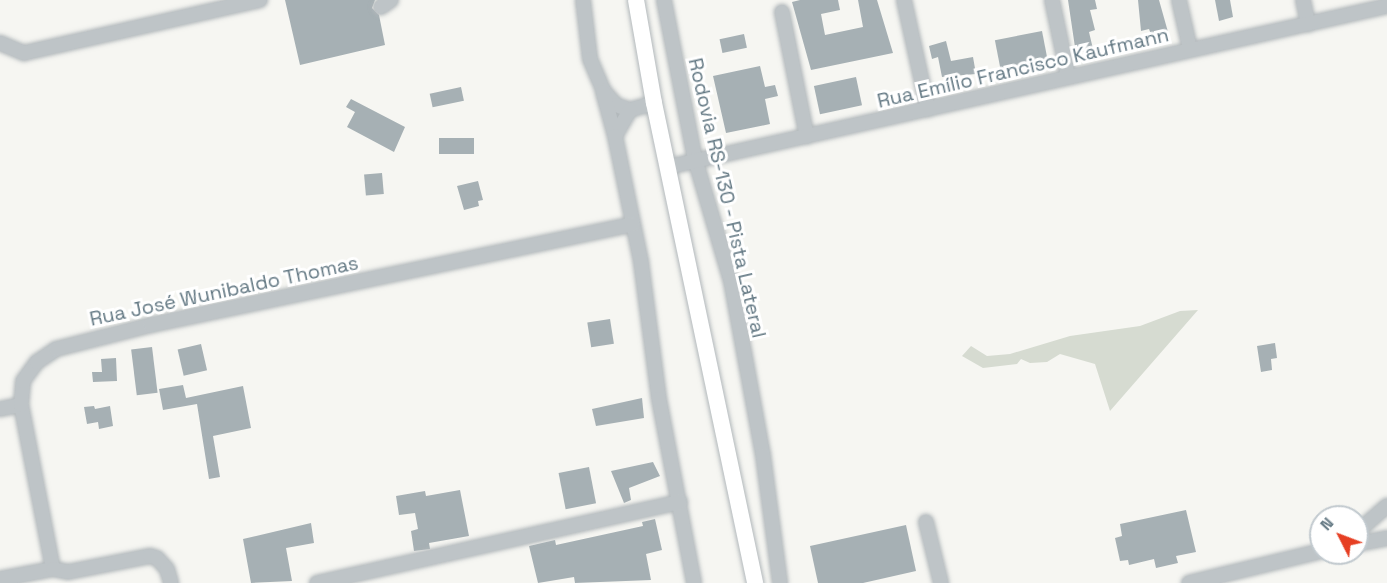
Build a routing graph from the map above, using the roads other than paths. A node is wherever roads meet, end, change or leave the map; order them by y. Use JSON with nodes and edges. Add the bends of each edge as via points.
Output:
{"nodes":[{"id":1,"x":260,"y":0,"type":"edge"},
{"id":2,"x":583,"y":0,"type":"edge"},
{"id":3,"x":636,"y":0,"type":"edge"},
{"id":4,"x":664,"y":0,"type":"edge"},
{"id":5,"x":904,"y":0,"type":"edge"},
{"id":6,"x":1052,"y":0,"type":"edge"},
{"id":7,"x":1179,"y":0,"type":"edge"},
{"id":8,"x":1303,"y":0,"type":"edge"},
{"id":9,"x":1387,"y":6,"type":"edge"},
{"id":10,"x":782,"y":12,"type":"dead end"},
{"id":11,"x":1308,"y":24,"type":"junction"},
{"id":12,"x":0,"y":43,"type":"edge"},
{"id":13,"x":1190,"y":49,"type":"junction"},
{"id":14,"x":1068,"y":76,"type":"junction"},
{"id":15,"x":603,"y":90,"type":"junction"},
{"id":16,"x":654,"y":103,"type":"junction"},
{"id":17,"x":927,"y":109,"type":"junction"},
{"id":18,"x":630,"y":110,"type":"junction"},
{"id":19,"x":615,"y":136,"type":"junction"},
{"id":20,"x":807,"y":137,"type":"junction"},
{"id":21,"x":694,"y":159,"type":"junction"},
{"id":22,"x":668,"y":167,"type":"junction"},
{"id":23,"x":633,"y":224,"type":"junction"},
{"id":24,"x":21,"y":405,"type":"junction"},
{"id":25,"x":0,"y":409,"type":"edge"},
{"id":26,"x":680,"y":502,"type":"junction"},
{"id":27,"x":1387,"y":506,"type":"edge"},
{"id":28,"x":926,"y":522,"type":"dead end"},
{"id":29,"x":1369,"y":522,"type":"edge"},
{"id":30,"x":1387,"y":538,"type":"edge"},
{"id":31,"x":1369,"y":542,"type":"edge"},
{"id":32,"x":1309,"y":554,"type":"edge"},
{"id":33,"x":53,"y":569,"type":"junction"},
{"id":34,"x":366,"y":578,"type":"edge"},
{"id":35,"x":0,"y":579,"type":"edge"},
{"id":36,"x":171,"y":583,"type":"edge"},
{"id":37,"x":317,"y":583,"type":"edge"},
{"id":38,"x":694,"y":583,"type":"edge"},
{"id":39,"x":755,"y":583,"type":"edge"},
{"id":40,"x":780,"y":583,"type":"edge"},
{"id":41,"x":941,"y":583,"type":"edge"},
{"id":42,"x":1188,"y":583,"type":"edge"}],
"edges":[{"from":1,"to":12,"type":"street","via":[[24,53]]},
{"from":2,"to":15,"type":"street","via":[[590,59]]},
{"from":3,"to":16,"type":"main road"},
{"from":4,"to":21,"type":"street","name":"Rodovia RS-130 - Pista Lateral"},
{"from":5,"to":17,"type":"street"},
{"from":6,"to":14,"type":"street"},
{"from":7,"to":13,"type":"street"},
{"from":8,"to":11,"type":"street"},
{"from":9,"to":11,"type":"street","name":"Rua Emílio Francisco Kaufmann"},
{"from":10,"to":20,"type":"street"},
{"from":11,"to":13,"type":"street","name":"Rua Emílio Francisco Kaufmann"},
{"from":13,"to":14,"type":"street","name":"Rua Emílio Francisco Kaufmann"},
{"from":14,"to":17,"type":"street","name":"Rua Emílio Francisco Kaufmann"},
{"from":15,"to":18,"type":"street","via":[[616,105]]},
{"from":15,"to":19,"type":"street"},
{"from":16,"to":18,"type":"street"},
{"from":16,"to":22,"type":"main road"},
{"from":17,"to":20,"type":"street","name":"Rua Emílio Francisco Kaufmann"},
{"from":18,"to":19,"type":"street"},
{"from":19,"to":23,"type":"street"},
{"from":20,"to":21,"type":"street","name":"Rua Emílio Francisco Kaufmann"},
{"from":21,"to":22,"type":"street","name":"Rua Emílio Francisco Kaufmann"},
{"from":21,"to":40,"type":"street","name":"Rodovia RS-130 - Pista Lateral","via":[[731,281],[763,456]]},
{"from":22,"to":39,"type":"main road"},
{"from":23,"to":24,"type":"street","name":"Rua José Wunibaldo Thomas","via":[[151,325],[56,349],[36,362],[23,381]]},
{"from":23,"to":26,"type":"street","via":[[659,399]]},
{"from":24,"to":25,"type":"street"},
{"from":24,"to":33,"type":"street","name":"Rua José Wunibaldo Thomas"},
{"from":26,"to":34,"type":"street"},
{"from":26,"to":38,"type":"street"},
{"from":27,"to":29,"type":"street"},
{"from":28,"to":41,"type":"street"},
{"from":30,"to":31,"type":"street"},
{"from":32,"to":42,"type":"street"},
{"from":33,"to":35,"type":"street"},
{"from":33,"to":36,"type":"street","via":[[68,572],[157,558]]},
{"from":34,"to":37,"type":"street"}]}
